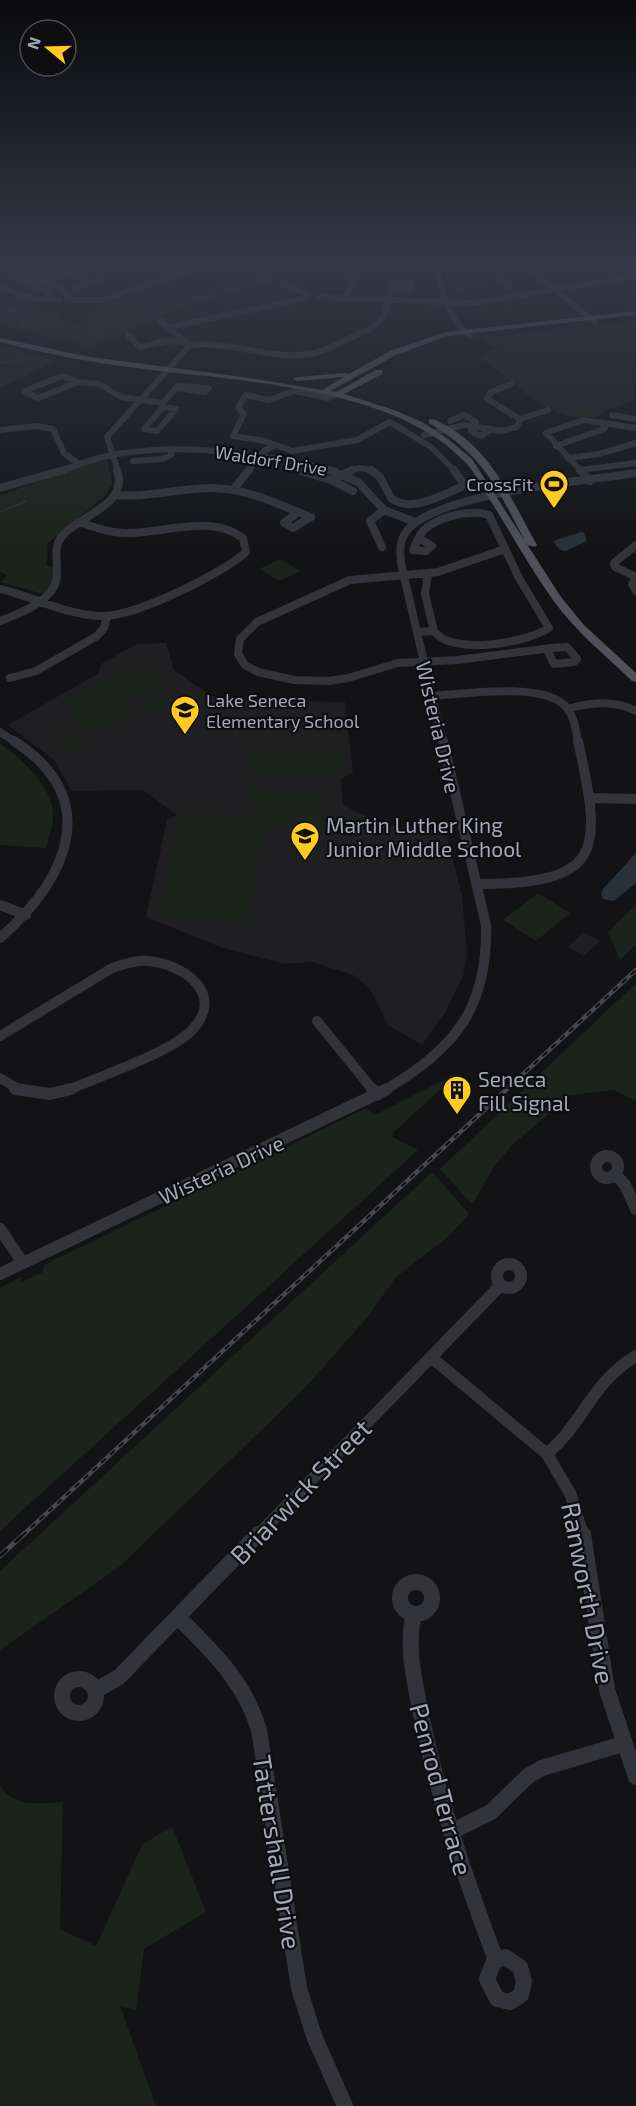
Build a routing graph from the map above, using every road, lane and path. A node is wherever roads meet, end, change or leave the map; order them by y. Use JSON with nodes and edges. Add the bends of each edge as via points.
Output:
{"nodes":[{"id":1,"x":98,"y":357,"type":"edge"},
{"id":2,"x":121,"y":357,"type":"edge"},
{"id":3,"x":176,"y":357,"type":"edge"},
{"id":4,"x":388,"y":357,"type":"edge"},
{"id":5,"x":404,"y":357,"type":"edge"},
{"id":6,"x":169,"y":366,"type":"junction"},
{"id":7,"x":365,"y":369,"type":"junction"},
{"id":8,"x":297,"y":380,"type":"junction"},
{"id":9,"x":78,"y":382,"type":"junction"},
{"id":10,"x":511,"y":384,"type":"dead end"},
{"id":11,"x":176,"y":388,"type":"dead end"},
{"id":12,"x":349,"y":389,"type":"junction"},
{"id":13,"x":337,"y":390,"type":"junction"},
{"id":14,"x":326,"y":391,"type":"junction"},
{"id":15,"x":317,"y":396,"type":"junction"},
{"id":16,"x":139,"y":399,"type":"junction"},
{"id":17,"x":163,"y":405,"type":"junction"},
{"id":18,"x":548,"y":410,"type":"dead end"},
{"id":19,"x":612,"y":415,"type":"dead end"},
{"id":20,"x":520,"y":419,"type":"junction"},
{"id":21,"x":636,"y":419,"type":"edge"},
{"id":22,"x":608,"y":424,"type":"junction"},
{"id":23,"x":449,"y":425,"type":"junction"},
{"id":24,"x":636,"y":428,"type":"edge"},
{"id":25,"x":0,"y":430,"type":"edge"},
{"id":26,"x":435,"y":432,"type":"junction"},
{"id":27,"x":420,"y":436,"type":"junction"},
{"id":28,"x":636,"y":443,"type":"edge"},
{"id":29,"x":275,"y":445,"type":"junction"},
{"id":30,"x":556,"y":446,"type":"junction"},
{"id":31,"x":171,"y":449,"type":"junction"},
{"id":32,"x":110,"y":455,"type":"junction"},
{"id":33,"x":259,"y":457,"type":"junction"},
{"id":34,"x":568,"y":458,"type":"junction"},
{"id":35,"x":133,"y":461,"type":"dead end"},
{"id":36,"x":636,"y":463,"type":"edge"},
{"id":37,"x":78,"y":464,"type":"junction"},
{"id":38,"x":580,"y":470,"type":"junction"},
{"id":39,"x":301,"y":471,"type":"dead end"},
{"id":40,"x":342,"y":473,"type":"junction"},
{"id":41,"x":636,"y":473,"type":"edge"},
{"id":42,"x":331,"y":480,"type":"junction"},
{"id":43,"x":590,"y":481,"type":"junction"},
{"id":44,"x":0,"y":488,"type":"edge"},
{"id":45,"x":233,"y":490,"type":"junction"},
{"id":46,"x":353,"y":491,"type":"dead end"},
{"id":47,"x":114,"y":495,"type":"junction"},
{"id":48,"x":506,"y":495,"type":"junction"},
{"id":49,"x":494,"y":497,"type":"junction"},
{"id":50,"x":384,"y":510,"type":"junction"},
{"id":51,"x":439,"y":510,"type":"junction"},
{"id":52,"x":298,"y":512,"type":"dead end"},
{"id":53,"x":453,"y":518,"type":"junction"},
{"id":54,"x":79,"y":522,"type":"junction"},
{"id":55,"x":415,"y":522,"type":"junction"},
{"id":56,"x":419,"y":538,"type":"dead end"},
{"id":57,"x":636,"y":545,"type":"edge"},
{"id":58,"x":382,"y":547,"type":"dead end"},
{"id":59,"x":505,"y":549,"type":"junction"},
{"id":60,"x":428,"y":573,"type":"junction"},
{"id":61,"x":403,"y":574,"type":"junction"},
{"id":62,"x":636,"y":577,"type":"edge"},
{"id":63,"x":0,"y":589,"type":"edge"},
{"id":64,"x":636,"y":591,"type":"edge"},
{"id":65,"x":41,"y":600,"type":"junction"},
{"id":66,"x":107,"y":616,"type":"junction"},
{"id":67,"x":0,"y":621,"type":"edge"},
{"id":68,"x":434,"y":631,"type":"junction"},
{"id":69,"x":417,"y":632,"type":"junction"},
{"id":70,"x":547,"y":649,"type":"dead end"},
{"id":71,"x":424,"y":662,"type":"junction"},
{"id":72,"x":636,"y":667,"type":"edge"},
{"id":73,"x":10,"y":678,"type":"dead end"},
{"id":74,"x":636,"y":679,"type":"edge"},
{"id":75,"x":432,"y":696,"type":"junction"},
{"id":76,"x":571,"y":708,"type":"junction"},
{"id":77,"x":636,"y":711,"type":"edge"},
{"id":78,"x":0,"y":732,"type":"edge"},
{"id":79,"x":589,"y":798,"type":"junction"},
{"id":80,"x":636,"y":799,"type":"edge"},
{"id":81,"x":476,"y":884,"type":"junction"},
{"id":82,"x":0,"y":905,"type":"edge"},
{"id":83,"x":26,"y":915,"type":"junction"},
{"id":84,"x":0,"y":938,"type":"edge"},
{"id":85,"x":317,"y":1021,"type":"dead end"},
{"id":86,"x":0,"y":1036,"type":"edge"},
{"id":87,"x":0,"y":1078,"type":"edge"},
{"id":88,"x":377,"y":1095,"type":"junction"},
{"id":89,"x":616,"y":1175,"type":"dead end"},
{"id":90,"x":636,"y":1209,"type":"edge"},
{"id":91,"x":0,"y":1229,"type":"edge"},
{"id":92,"x":23,"y":1263,"type":"junction"},
{"id":93,"x":0,"y":1274,"type":"edge"},
{"id":94,"x":501,"y":1285,"type":"dead end"},
{"id":95,"x":636,"y":1356,"type":"edge"},
{"id":96,"x":430,"y":1357,"type":"junction"},
{"id":97,"x":547,"y":1454,"type":"junction"},
{"id":98,"x":414,"y":1614,"type":"dead end"},
{"id":99,"x":178,"y":1617,"type":"junction"},
{"id":100,"x":95,"y":1691,"type":"dead end"},
{"id":101,"x":623,"y":1744,"type":"junction"},
{"id":102,"x":636,"y":1777,"type":"edge"},
{"id":103,"x":451,"y":1832,"type":"junction"},
{"id":104,"x":496,"y":1960,"type":"dead end"},
{"id":105,"x":345,"y":2106,"type":"edge"}],
"edges":[{"from":1,"to":6,"type":"main road"},
{"from":2,"to":6,"type":"main road"},
{"from":3,"to":6,"type":"street"},
{"from":4,"to":7,"type":"main road"},
{"from":5,"to":12,"type":"main road"},
{"from":6,"to":8,"type":"main road"},
{"from":6,"to":14,"type":"main road"},
{"from":6,"to":16,"type":"street"},
{"from":7,"to":8,"type":"main road","via":[[333,378]]},
{"from":7,"to":13,"type":"main road"},
{"from":8,"to":13,"type":"main road"},
{"from":9,"to":9,"type":"street","via":[[38,398],[24,391],[63,376]]},
{"from":9,"to":16,"type":"street","via":[[99,384],[121,397]]},
{"from":10,"to":20,"type":"street","via":[[491,392],[487,399]]},
{"from":11,"to":17,"type":"street"},
{"from":12,"to":13,"type":"main road"},
{"from":12,"to":23,"type":"main road"},
{"from":13,"to":14,"type":"main road"},
{"from":13,"to":15,"type":"street","via":[[328,398]]},
{"from":13,"to":26,"type":"main road","via":[[411,418]]},
{"from":14,"to":15,"type":"street"},
{"from":15,"to":29,"type":"street","via":[[294,391],[269,400],[246,395],[239,405],[244,415],[233,436]]},
{"from":16,"to":17,"type":"street"},
{"from":16,"to":32,"type":"street","via":[[107,437]]},
{"from":17,"to":17,"type":"street","via":[[176,410],[157,431],[144,429]]},
{"from":18,"to":20,"type":"street"},
{"from":19,"to":21,"type":"street"},
{"from":20,"to":23,"type":"street","via":[[520,424],[512,429],[491,429],[481,436],[471,431],[476,422],[464,415]]},
{"from":22,"to":24,"type":"street"},
{"from":22,"to":30,"type":"street","via":[[604,429]]},
{"from":22,"to":30,"type":"street","via":[[578,420],[546,433]]},
{"from":23,"to":26,"type":"street"},
{"from":23,"to":48,"type":"main road","via":[[480,454]]},
{"from":25,"to":37,"type":"street","via":[[37,426],[53,429],[66,456]]},
{"from":26,"to":27,"type":"street"},
{"from":26,"to":49,"type":"main road","via":[[469,461]]},
{"from":27,"to":29,"type":"street","via":[[390,422],[357,440],[292,452]]},
{"from":27,"to":40,"type":"street","via":[[454,469],[464,483],[461,487],[404,504],[392,499],[381,478],[372,471],[356,467]]},
{"from":28,"to":34,"type":"street"},
{"from":29,"to":33,"type":"street"},
{"from":30,"to":34,"type":"street"},
{"from":31,"to":32,"type":"street","name":"Waldorf Drive"},
{"from":31,"to":33,"type":"street","name":"Waldorf Drive"},
{"from":31,"to":35,"type":"street","via":[[171,455],[162,459]]},
{"from":32,"to":37,"type":"street","name":"Waldorf Drive"},
{"from":32,"to":47,"type":"street","via":[[120,481]]},
{"from":33,"to":40,"type":"street","name":"Waldorf Drive"},
{"from":33,"to":45,"type":"street"},
{"from":34,"to":38,"type":"street"},
{"from":36,"to":38,"type":"street"},
{"from":37,"to":44,"type":"street","name":"Waldorf Drive"},
{"from":38,"to":43,"type":"street"},
{"from":39,"to":42,"type":"street"},
{"from":40,"to":42,"type":"street"},
{"from":40,"to":50,"type":"street","name":"Waldorf Drive","via":[[358,482]]},
{"from":41,"to":43,"type":"street"},
{"from":42,"to":46,"type":"street"},
{"from":43,"to":48,"type":"street"},
{"from":45,"to":47,"type":"street","via":[[208,488],[143,498]]},
{"from":45,"to":52,"type":"street","via":[[261,496]]},
{"from":47,"to":54,"type":"street"},
{"from":48,"to":49,"type":"street"},
{"from":48,"to":72,"type":"main road","via":[[552,577],[604,640]]},
{"from":49,"to":51,"type":"street"},
{"from":49,"to":74,"type":"main road","via":[[558,599]]},
{"from":50,"to":55,"type":"street","name":"Waldorf Drive"},
{"from":50,"to":58,"type":"street","via":[[370,521]]},
{"from":51,"to":53,"type":"street"},
{"from":51,"to":55,"type":"street"},
{"from":53,"to":56,"type":"street","via":[[425,530]]},
{"from":53,"to":59,"type":"street","via":[[472,512],[489,515]]},
{"from":54,"to":65,"type":"street","via":[[57,545],[57,581]]},
{"from":54,"to":66,"type":"street","via":[[123,533],[220,526],[238,533],[247,544],[246,552],[235,562],[130,611]]},
{"from":55,"to":61,"type":"street","name":"Wisteria Drive","via":[[400,547]]},
{"from":57,"to":62,"type":"street","via":[[614,563]]},
{"from":59,"to":60,"type":"street"},
{"from":59,"to":68,"type":"street","via":[[549,628],[537,636],[461,646],[443,641]]},
{"from":60,"to":61,"type":"street"},
{"from":60,"to":68,"type":"street","via":[[425,594]]},
{"from":61,"to":69,"type":"street","name":"Wisteria Drive"},
{"from":61,"to":71,"type":"street","via":[[371,576],[330,587],[257,622],[240,639],[238,653],[255,671],[276,679],[298,681],[341,680],[390,664]]},
{"from":62,"to":64,"type":"street","via":[[632,584]]},
{"from":63,"to":65,"type":"street"},
{"from":65,"to":66,"type":"street"},
{"from":65,"to":67,"type":"street"},
{"from":66,"to":73,"type":"street","via":[[97,636],[36,671]]},
{"from":68,"to":69,"type":"street"},
{"from":69,"to":71,"type":"street","name":"Wisteria Drive"},
{"from":70,"to":71,"type":"street"},
{"from":71,"to":75,"type":"street","name":"Wisteria Drive"},
{"from":75,"to":76,"type":"street","via":[[535,693],[551,696]]},
{"from":75,"to":81,"type":"street","name":"Wisteria Drive"},
{"from":76,"to":77,"type":"street","via":[[605,704]]},
{"from":76,"to":79,"type":"street"},
{"from":78,"to":83,"type":"street","via":[[42,763],[64,797],[68,817],[65,852],[53,880]]},
{"from":79,"to":80,"type":"street"},
{"from":79,"to":81,"type":"street","via":[[592,842],[583,857],[567,869],[533,881]]},
{"from":81,"to":88,"type":"street","name":"Wisteria Drive","via":[[488,948],[480,992],[450,1042],[417,1071]]},
{"from":82,"to":83,"type":"street"},
{"from":83,"to":84,"type":"street"},
{"from":85,"to":88,"type":"street"},
{"from":86,"to":87,"type":"street","via":[[112,968],[129,963],[151,962],[179,970],[195,981],[206,1006],[202,1021],[177,1043],[64,1092],[38,1095],[17,1090]]},
{"from":88,"to":92,"type":"street","name":"Wisteria Drive"},
{"from":89,"to":90,"type":"street"},
{"from":91,"to":92,"type":"street"},
{"from":92,"to":93,"type":"street","name":"Wisteria Drive"},
{"from":94,"to":96,"type":"street","name":"Briarwick Street"},
{"from":95,"to":97,"type":"street","via":[[600,1383],[570,1432]]},
{"from":96,"to":97,"type":"street","name":"Ranworth Drive"},
{"from":96,"to":99,"type":"street","name":"Briarwick Street"},
{"from":97,"to":101,"type":"street","name":"Ranworth Drive","via":[[564,1480],[578,1514],[603,1669]]},
{"from":98,"to":103,"type":"street","name":"Penrod Terrace","via":[[409,1634],[418,1700]]},
{"from":99,"to":100,"type":"street","name":"Briarwick Street","via":[[119,1677]]},
{"from":99,"to":105,"type":"street","name":"Tattershall Drive","via":[[229,1670],[253,1708],[299,1988],[314,2036]]},
{"from":101,"to":102,"type":"street","name":"Ranworth Drive"},
{"from":101,"to":103,"type":"street","via":[[542,1768],[528,1776],[491,1812]]},
{"from":103,"to":104,"type":"street","name":"Penrod Terrace"}]}
